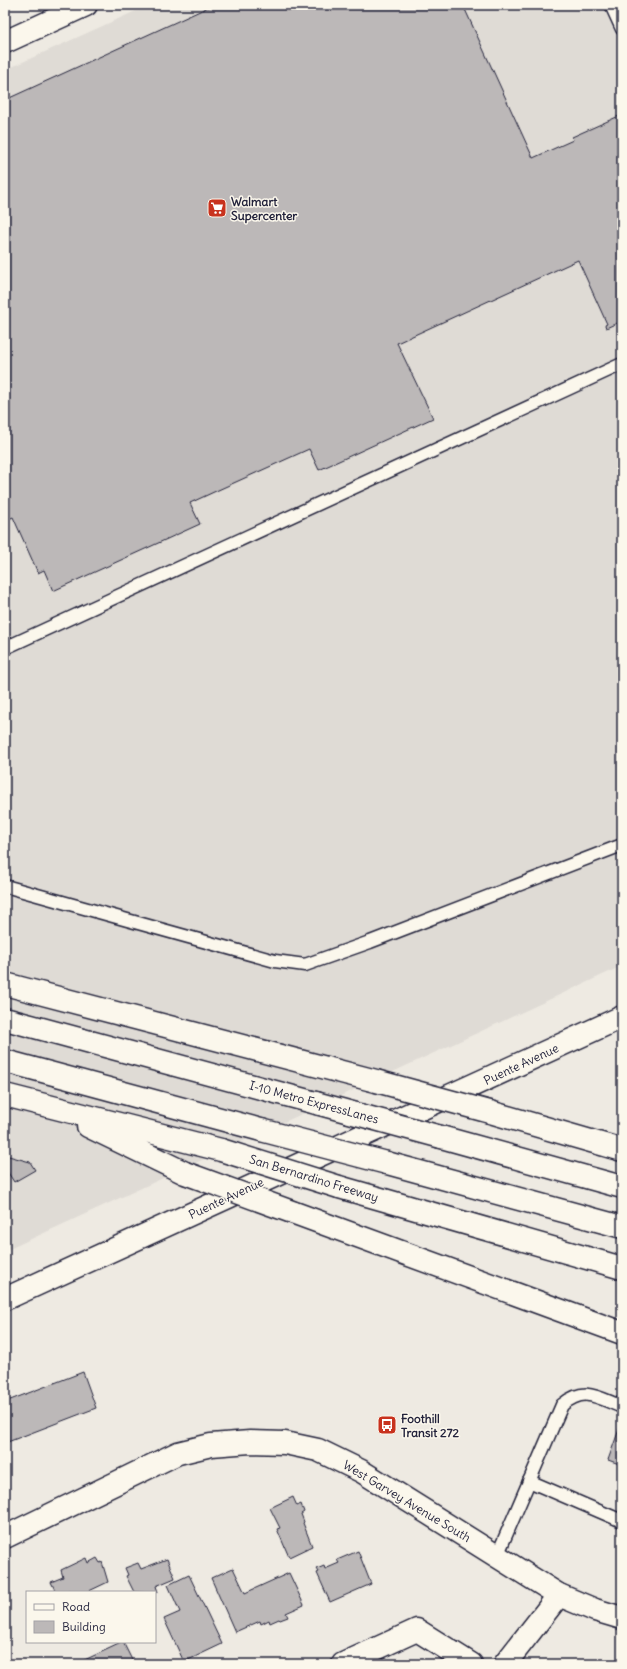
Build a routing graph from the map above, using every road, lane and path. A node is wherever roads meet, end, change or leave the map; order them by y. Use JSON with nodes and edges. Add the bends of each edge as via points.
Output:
{"nodes":[{"id":1,"x":86,"y":5,"type":"edge"},
{"id":2,"x":611,"y":5,"type":"edge"},
{"id":3,"x":619,"y":15,"type":"edge"},
{"id":4,"x":622,"y":29,"type":"edge"},
{"id":5,"x":5,"y":42,"type":"edge"},
{"id":6,"x":622,"y":364,"type":"edge"},
{"id":7,"x":5,"y":648,"type":"edge"},
{"id":8,"x":622,"y":845,"type":"edge"},
{"id":9,"x":5,"y":886,"type":"edge"},
{"id":10,"x":5,"y":984,"type":"edge"},
{"id":11,"x":622,"y":1017,"type":"edge"},
{"id":12,"x":5,"y":1019,"type":"edge"},
{"id":13,"x":5,"y":1061,"type":"edge"},
{"id":14,"x":5,"y":1095,"type":"edge"},
{"id":15,"x":47,"y":1107,"type":"junction"},
{"id":16,"x":490,"y":1112,"type":"junction"},
{"id":17,"x":622,"y":1138,"type":"edge"},
{"id":18,"x":622,"y":1150,"type":"edge"},
{"id":19,"x":622,"y":1187,"type":"edge"},
{"id":20,"x":622,"y":1227,"type":"edge"},
{"id":21,"x":622,"y":1268,"type":"edge"},
{"id":22,"x":5,"y":1299,"type":"edge"},
{"id":23,"x":622,"y":1333,"type":"edge"},
{"id":24,"x":622,"y":1407,"type":"edge"},
{"id":25,"x":529,"y":1481,"type":"junction"},
{"id":26,"x":622,"y":1521,"type":"edge"},
{"id":27,"x":5,"y":1537,"type":"edge"},
{"id":28,"x":497,"y":1556,"type":"junction"},
{"id":29,"x":559,"y":1595,"type":"junction"},
{"id":30,"x":622,"y":1618,"type":"edge"},
{"id":31,"x":343,"y":1664,"type":"edge"},
{"id":32,"x":471,"y":1664,"type":"edge"},
{"id":33,"x":505,"y":1664,"type":"edge"}],
"edges":[{"from":1,"to":5,"type":"main road"},
{"from":2,"to":3,"type":"lane"},
{"from":3,"to":4,"type":"lane"},
{"from":6,"to":7,"type":"lane"},
{"from":8,"to":9,"type":"lane","via":[[305,965],[275,961]]},
{"from":10,"to":16,"type":"main road","bridge":true},
{"from":11,"to":22,"type":"main road","name":"Puente Avenue"},
{"from":12,"to":19,"type":"main road","name":"I-10 Metro ExpressLanes","bridge":true},
{"from":13,"to":20,"type":"main road","bridge":true},
{"from":14,"to":15,"type":"main road","name":"San Bernardino Freeway"},
{"from":15,"to":21,"type":"main road","name":"San Bernardino Freeway","bridge":true,"via":[[221,1150],[339,1187]]},
{"from":15,"to":23,"type":"main road","bridge":true,"via":[[185,1173]]},
{"from":16,"to":17,"type":"main road"},
{"from":16,"to":18,"type":"main road"},
{"from":24,"to":25,"type":"lane","via":[[586,1393],[572,1397],[562,1405]]},
{"from":25,"to":26,"type":"lane"},
{"from":25,"to":28,"type":"lane"},
{"from":27,"to":28,"type":"main road","name":"West Garvey Avenue South","via":[[178,1453],[211,1445],[285,1443],[318,1450],[361,1471]]},
{"from":28,"to":29,"type":"main road","name":"West Garvey Avenue South"},
{"from":29,"to":30,"type":"main road","name":"West Garvey Avenue South"},
{"from":29,"to":33,"type":"main road"},
{"from":31,"to":32,"type":"main road","via":[[417,1630]]}]}
